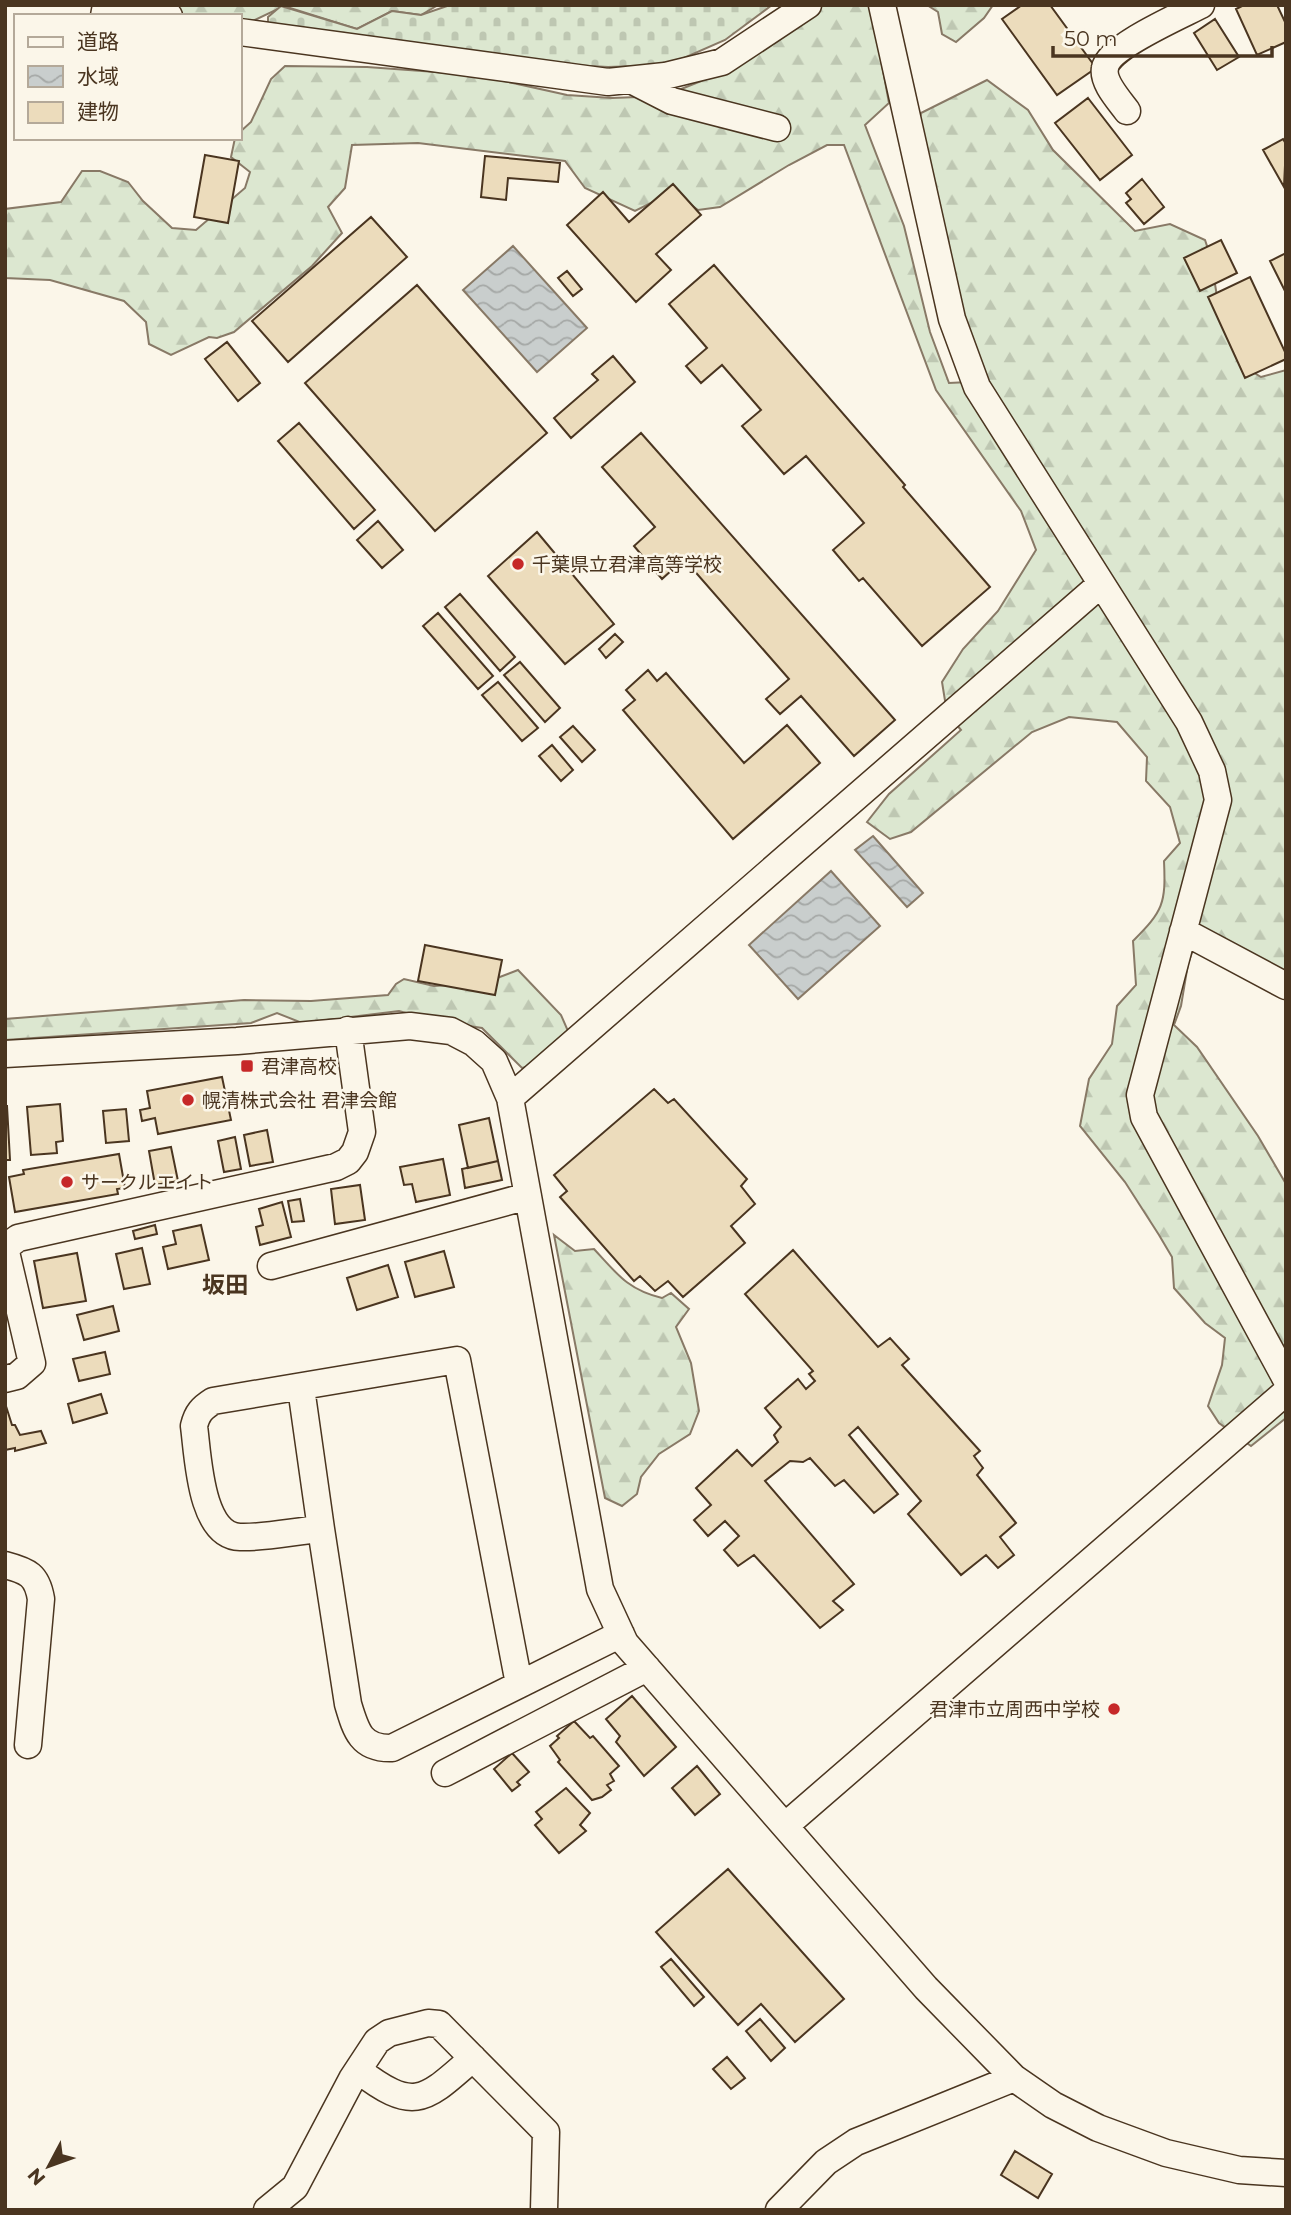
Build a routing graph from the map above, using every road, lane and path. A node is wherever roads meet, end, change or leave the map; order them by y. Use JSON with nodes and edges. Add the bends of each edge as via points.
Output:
{"nodes":[{"id":1,"x":124,"y":5,"type":"edge"},
{"id":2,"x":808,"y":5,"type":"edge"},
{"id":3,"x":882,"y":5,"type":"edge"},
{"id":4,"x":1201,"y":5,"type":"edge"},
{"id":5,"x":161,"y":14,"type":"edge"},
{"id":6,"x":242,"y":33,"type":"edge"},
{"id":7,"x":631,"y":80,"type":"junction"},
{"id":8,"x":1127,"y":111,"type":"dead end"},
{"id":9,"x":777,"y":128,"type":"dead end"},
{"id":10,"x":1101,"y":584,"type":"junction"},
{"id":11,"x":1183,"y":931,"type":"junction"},
{"id":12,"x":1286,"y":986,"type":"edge"},
{"id":13,"x":348,"y":1030,"type":"junction"},
{"id":14,"x":5,"y":1054,"type":"edge"},
{"id":15,"x":510,"y":1098,"type":"junction"},
{"id":16,"x":528,"y":1196,"type":"junction"},
{"id":17,"x":271,"y":1266,"type":"dead end"},
{"id":18,"x":5,"y":1379,"type":"edge"},
{"id":19,"x":1286,"y":1379,"type":"edge"},
{"id":20,"x":301,"y":1388,"type":"junction"},
{"id":21,"x":1286,"y":1392,"type":"edge"},
{"id":22,"x":321,"y":1529,"type":"junction"},
{"id":23,"x":5,"y":1565,"type":"edge"},
{"id":24,"x":621,"y":1634,"type":"junction"},
{"id":25,"x":647,"y":1668,"type":"junction"},
{"id":26,"x":519,"y":1684,"type":"junction"},
{"id":27,"x":28,"y":1745,"type":"dead end"},
{"id":28,"x":445,"y":1773,"type":"dead end"},
{"id":29,"x":785,"y":1826,"type":"junction"},
{"id":30,"x":473,"y":2058,"type":"junction"},
{"id":31,"x":358,"y":2070,"type":"junction"},
{"id":32,"x":1014,"y":2078,"type":"junction"},
{"id":33,"x":1286,"y":2173,"type":"edge"},
{"id":34,"x":267,"y":2210,"type":"edge"},
{"id":35,"x":544,"y":2210,"type":"edge"},
{"id":36,"x":779,"y":2210,"type":"edge"}],
"edges":[{"from":1,"to":5,"type":"street"},
{"from":2,"to":7,"type":"street","via":[[722,62]]},
{"from":3,"to":10,"type":"street","via":[[952,319],[976,387]]},
{"from":4,"to":8,"type":"street","via":[[1138,37],[1108,59],[1104,69],[1107,82]]},
{"from":6,"to":7,"type":"street","via":[[607,82]]},
{"from":7,"to":9,"type":"street","via":[[672,101]]},
{"from":10,"to":11,"type":"street","via":[[1189,722],[1212,771],[1218,800]]},
{"from":10,"to":15,"type":"street"},
{"from":11,"to":12,"type":"street"},
{"from":11,"to":19,"type":"street","via":[[1140,1095],[1144,1117]]},
{"from":13,"to":14,"type":"street"},
{"from":13,"to":15,"type":"street","via":[[410,1026],[451,1031],[494,1061]]},
{"from":13,"to":18,"type":"street","via":[[362,1132],[348,1161],[18,1238],[6,1252],[32,1363],[17,1376]]},
{"from":15,"to":16,"type":"street"},
{"from":16,"to":17,"type":"street"},
{"from":16,"to":24,"type":"street","via":[[600,1589]]},
{"from":20,"to":22,"type":"street"},
{"from":20,"to":22,"type":"street","via":[[213,1401],[196,1416],[194,1426],[205,1499],[210,1515],[224,1532],[238,1537]]},
{"from":20,"to":26,"type":"street","via":[[457,1360]]},
{"from":21,"to":29,"type":"street"},
{"from":22,"to":26,"type":"street","via":[[348,1704],[356,1731],[365,1741],[380,1749],[393,1748]]},
{"from":23,"to":27,"type":"street","via":[[30,1574],[39,1583]]},
{"from":24,"to":25,"type":"street"},
{"from":24,"to":26,"type":"street"},
{"from":25,"to":28,"type":"street"},
{"from":25,"to":29,"type":"street"},
{"from":29,"to":32,"type":"street","via":[[926,1988]]},
{"from":30,"to":31,"type":"street","via":[[436,2090],[417,2097],[380,2087]]},
{"from":30,"to":31,"type":"street","via":[[439,2024],[428,2023],[377,2041]]},
{"from":30,"to":35,"type":"street","via":[[546,2132]]},
{"from":31,"to":34,"type":"street","via":[[295,2187]]},
{"from":32,"to":33,"type":"street","via":[[1098,2129],[1166,2153],[1238,2170]]},
{"from":32,"to":36,"type":"street","via":[[856,2142],[826,2162]]}]}
